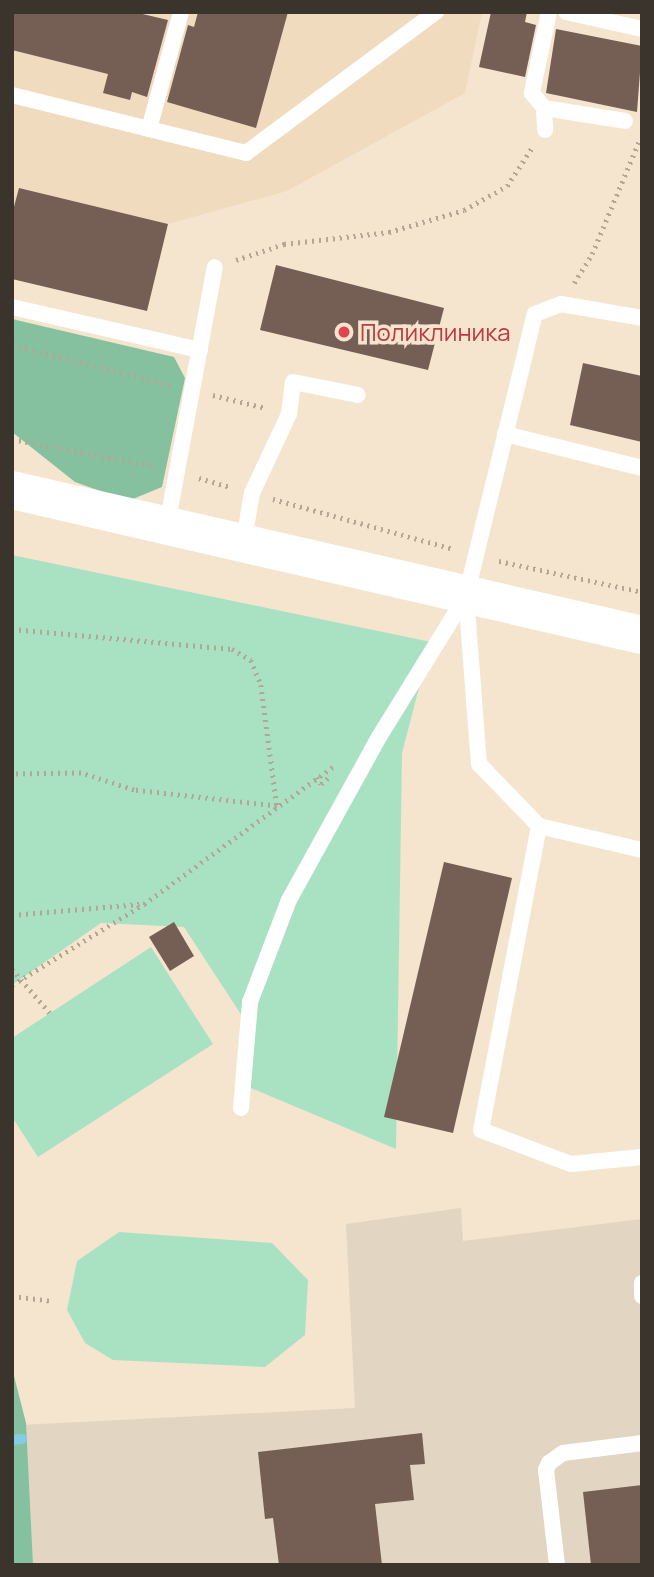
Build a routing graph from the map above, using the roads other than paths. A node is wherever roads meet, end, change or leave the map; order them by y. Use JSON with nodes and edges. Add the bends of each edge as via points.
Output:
{"nodes":[{"id":1,"x":181,"y":12,"type":"edge"},
{"id":2,"x":436,"y":12,"type":"edge"},
{"id":3,"x":549,"y":12,"type":"edge"},
{"id":4,"x":566,"y":12,"type":"edge"},
{"id":5,"x":642,"y":29,"type":"edge"},
{"id":6,"x":12,"y":95,"type":"edge"},
{"id":7,"x":544,"y":108,"type":"junction"},
{"id":8,"x":625,"y":121,"type":"dead end"},
{"id":9,"x":149,"y":129,"type":"junction"},
{"id":10,"x":545,"y":130,"type":"road end"},
{"id":11,"x":215,"y":267,"type":"road end"},
{"id":12,"x":12,"y":307,"type":"edge"},
{"id":13,"x":642,"y":318,"type":"edge"},
{"id":14,"x":200,"y":351,"type":"junction"},
{"id":15,"x":358,"y":395,"type":"dead end"},
{"id":16,"x":505,"y":434,"type":"junction"},
{"id":17,"x":642,"y":468,"type":"edge"},
{"id":18,"x":12,"y":490,"type":"edge"},
{"id":19,"x":166,"y":528,"type":"junction"},
{"id":20,"x":243,"y":545,"type":"junction"},
{"id":21,"x":466,"y":596,"type":"junction"},
{"id":22,"x":642,"y":635,"type":"edge"},
{"id":23,"x":539,"y":826,"type":"junction"},
{"id":24,"x":642,"y":850,"type":"edge"},
{"id":25,"x":241,"y":1108,"type":"dead end"},
{"id":26,"x":642,"y":1157,"type":"edge"},
{"id":27,"x":642,"y":1283,"type":"edge"},
{"id":28,"x":642,"y":1296,"type":"edge"},
{"id":29,"x":642,"y":1443,"type":"edge"},
{"id":30,"x":557,"y":1565,"type":"edge"}],
"edges":[{"from":1,"to":9,"type":"lane"},
{"from":2,"to":9,"type":"lane","via":[[246,153]]},
{"from":3,"to":7,"type":"lane","via":[[531,93]]},
{"from":4,"to":5,"type":"lane"},
{"from":6,"to":9,"type":"lane"},
{"from":7,"to":8,"type":"lane"},
{"from":7,"to":10,"type":"lane"},
{"from":11,"to":14,"type":"lane"},
{"from":12,"to":14,"type":"lane"},
{"from":13,"to":16,"type":"lane","via":[[561,304],[535,314]]},
{"from":14,"to":19,"type":"lane"},
{"from":15,"to":20,"type":"lane","via":[[293,382],[289,414],[252,493]]},
{"from":16,"to":17,"type":"lane"},
{"from":16,"to":21,"type":"lane"},
{"from":18,"to":19,"type":"street"},
{"from":19,"to":20,"type":"street"},
{"from":20,"to":21,"type":"street"},
{"from":21,"to":22,"type":"street"},
{"from":21,"to":23,"type":"lane","via":[[480,764]]},
{"from":21,"to":25,"type":"lane","via":[[379,737],[289,900],[250,1002]]},
{"from":23,"to":24,"type":"lane"},
{"from":23,"to":26,"type":"lane","via":[[481,1130],[571,1164]]},
{"from":27,"to":28,"type":"lane"},
{"from":29,"to":30,"type":"lane","via":[[563,1453],[549,1462],[546,1470]]}]}
